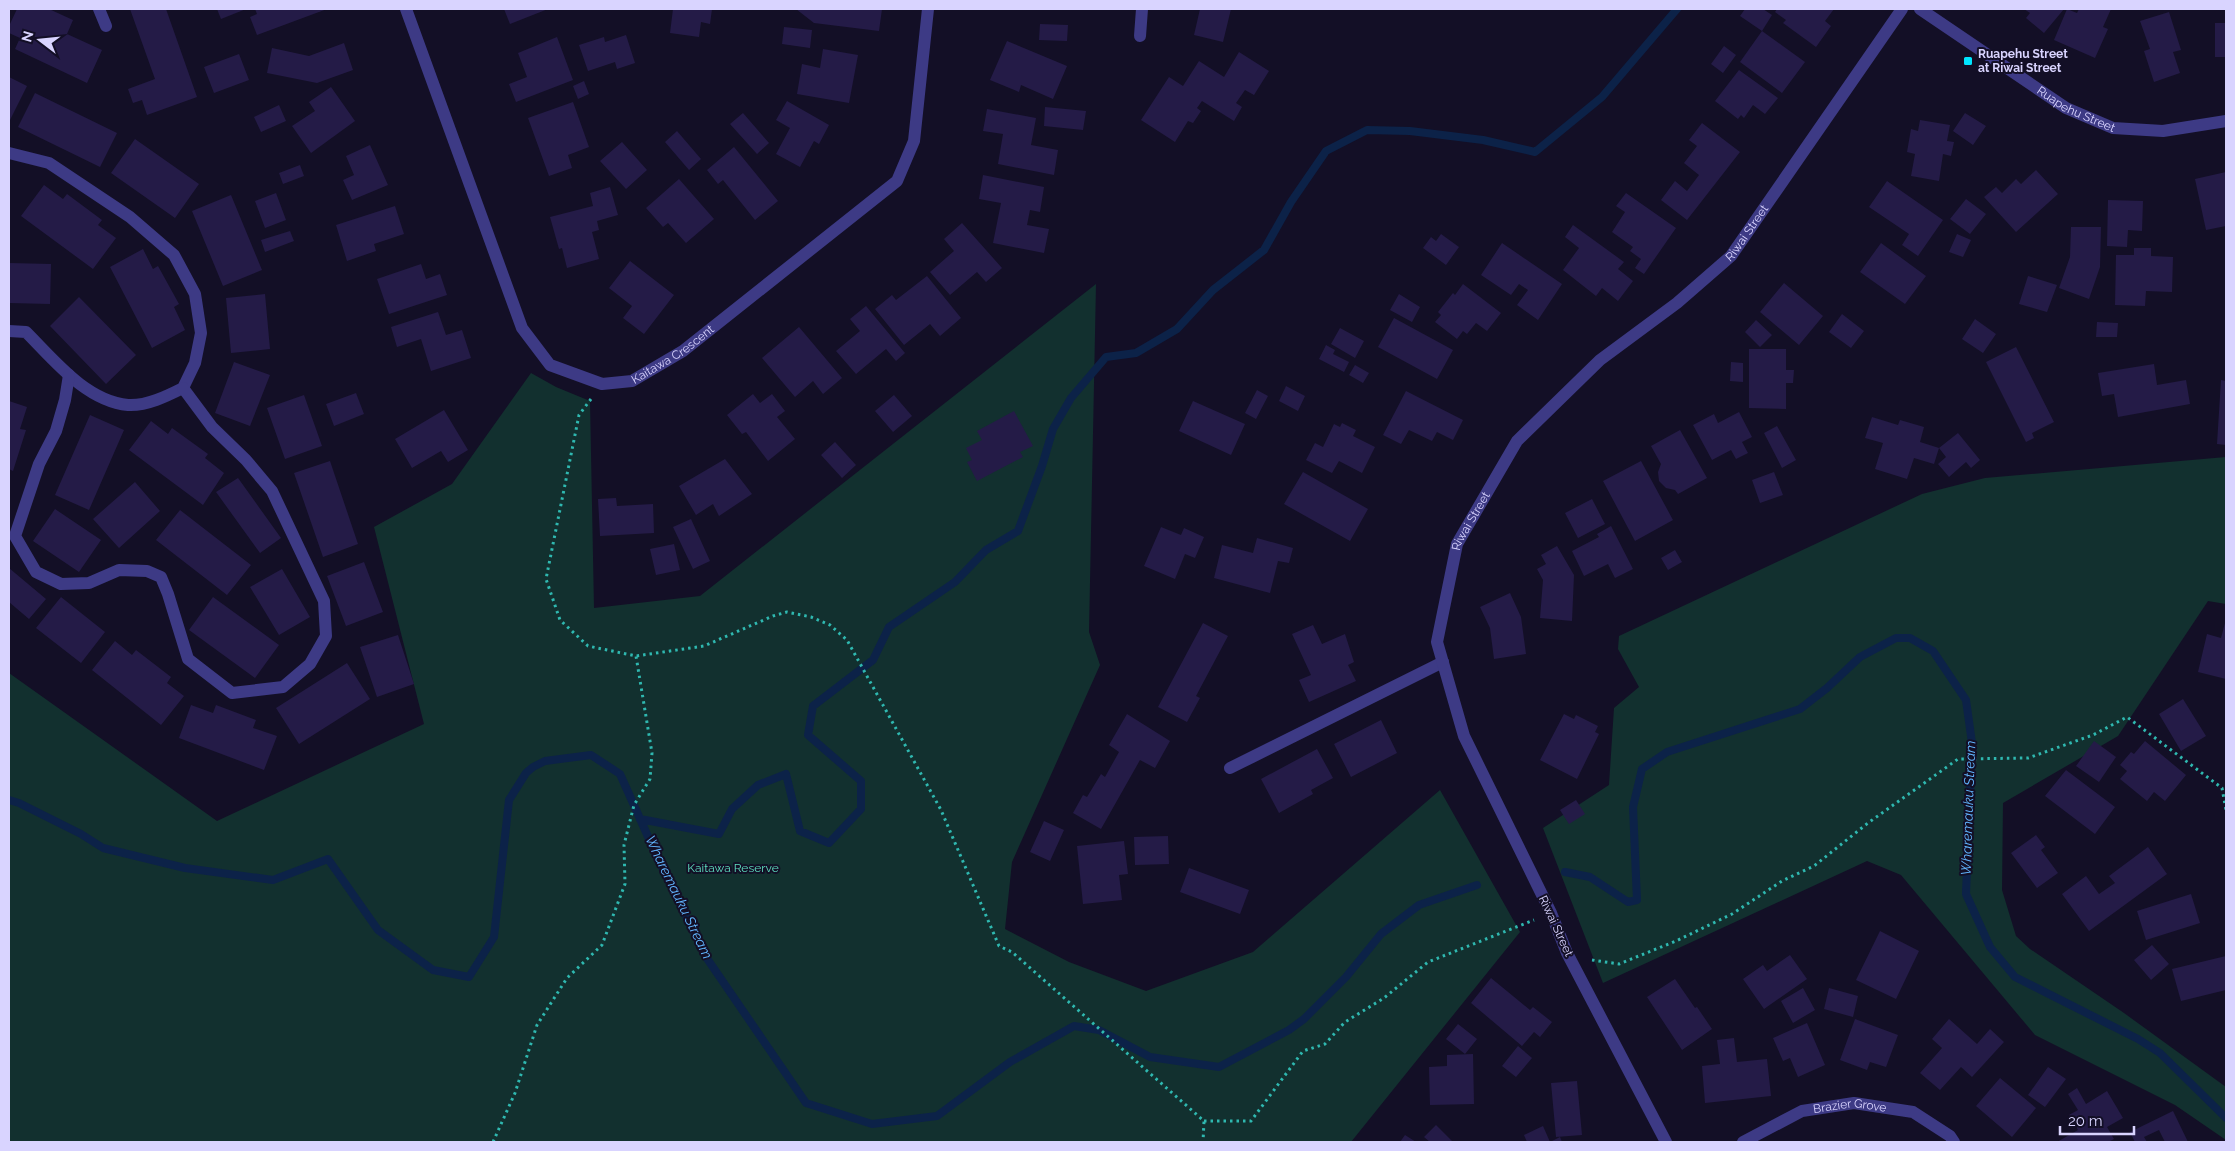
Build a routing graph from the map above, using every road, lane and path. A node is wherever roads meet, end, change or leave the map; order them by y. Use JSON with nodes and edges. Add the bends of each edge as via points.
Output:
{"nodes":[{"id":1,"x":99,"y":9,"type":"edge"},
{"id":2,"x":406,"y":9,"type":"edge"},
{"id":3,"x":928,"y":9,"type":"edge"},
{"id":4,"x":1142,"y":9,"type":"edge"},
{"id":5,"x":1902,"y":9,"type":"edge"},
{"id":6,"x":1920,"y":9,"type":"edge"},
{"id":7,"x":106,"y":26,"type":"dead end"},
{"id":8,"x":1140,"y":36,"type":"dead end"},
{"id":9,"x":2226,"y":121,"type":"edge"},
{"id":10,"x":9,"y":153,"type":"edge"},
{"id":11,"x":9,"y":331,"type":"edge"},
{"id":12,"x":69,"y":375,"type":"junction"},
{"id":13,"x":602,"y":384,"type":"junction"},
{"id":14,"x":184,"y":388,"type":"junction"},
{"id":15,"x":636,"y":656,"type":"junction"},
{"id":16,"x":1443,"y":662,"type":"junction"},
{"id":17,"x":1230,"y":768,"type":"dead end"},
{"id":18,"x":2226,"y":810,"type":"edge"},
{"id":19,"x":1551,"y":913,"type":"junction"},
{"id":20,"x":1567,"y":953,"type":"junction"},
{"id":21,"x":1204,"y":1121,"type":"junction"},
{"id":22,"x":493,"y":1142,"type":"edge"},
{"id":23,"x":1203,"y":1142,"type":"edge"},
{"id":24,"x":1666,"y":1142,"type":"edge"},
{"id":25,"x":1742,"y":1142,"type":"edge"},
{"id":26,"x":1954,"y":1142,"type":"edge"}],
"edges":[{"from":1,"to":7,"type":"street"},
{"from":2,"to":13,"type":"street","name":"Kaitawa Crescent","via":[[522,328],[550,365]]},
{"from":3,"to":13,"type":"street","name":"Kaitawa Crescent","via":[[914,141],[897,181],[684,351],[632,381]]},
{"from":4,"to":8,"type":"street"},
{"from":5,"to":16,"type":"street","name":"Riwai Street","via":[[1732,256],[1677,303],[1600,360],[1517,440],[1457,544],[1437,642]]},
{"from":6,"to":9,"type":"street","name":"Ruapehu Street","via":[[2066,108],[2113,128],[2163,131]]},
{"from":10,"to":14,"type":"street","via":[[49,163],[130,217],[174,255],[195,294],[201,333]]},
{"from":11,"to":12,"type":"street","via":[[26,332]]},
{"from":12,"to":14,"type":"street","via":[[100,396],[129,405],[159,399]]},
{"from":12,"to":14,"type":"street","via":[[56,431],[39,464],[15,536],[36,572],[61,584],[89,583],[119,570],[147,571],[161,577],[188,659],[232,693],[282,688],[310,664],[326,636],[324,600],[272,491],[212,427]]},
{"from":13,"to":15,"type":"path","via":[[579,415],[546,579],[560,620],[588,646]]},
{"from":15,"to":21,"type":"path","via":[[704,646],[787,612],[830,626],[848,640],[941,810],[999,946],[1012,952]]},
{"from":15,"to":22,"type":"path","via":[[652,753],[650,779],[634,805],[624,846],[625,884],[602,945],[567,978],[537,1025],[515,1093]]},
{"from":16,"to":17,"type":"street"},
{"from":16,"to":19,"type":"street","name":"Riwai Street","via":[[1464,736]]},
{"from":18,"to":20,"type":"path","via":[[2222,788],[2127,717],[2093,736],[2028,758],[1958,759],[1814,866],[1782,881],[1732,914],[1676,941],[1619,964]]},
{"from":19,"to":20,"type":"street","name":"Riwai Street"},
{"from":19,"to":21,"type":"path","via":[[1428,962],[1384,998],[1346,1022],[1326,1044],[1302,1051],[1251,1121]]},
{"from":20,"to":24,"type":"street","name":"Riwai Street"},
{"from":21,"to":23,"type":"path"},
{"from":25,"to":26,"type":"street","name":"Brazier Grove","via":[[1802,1112],[1854,1103],[1913,1112]]}]}
